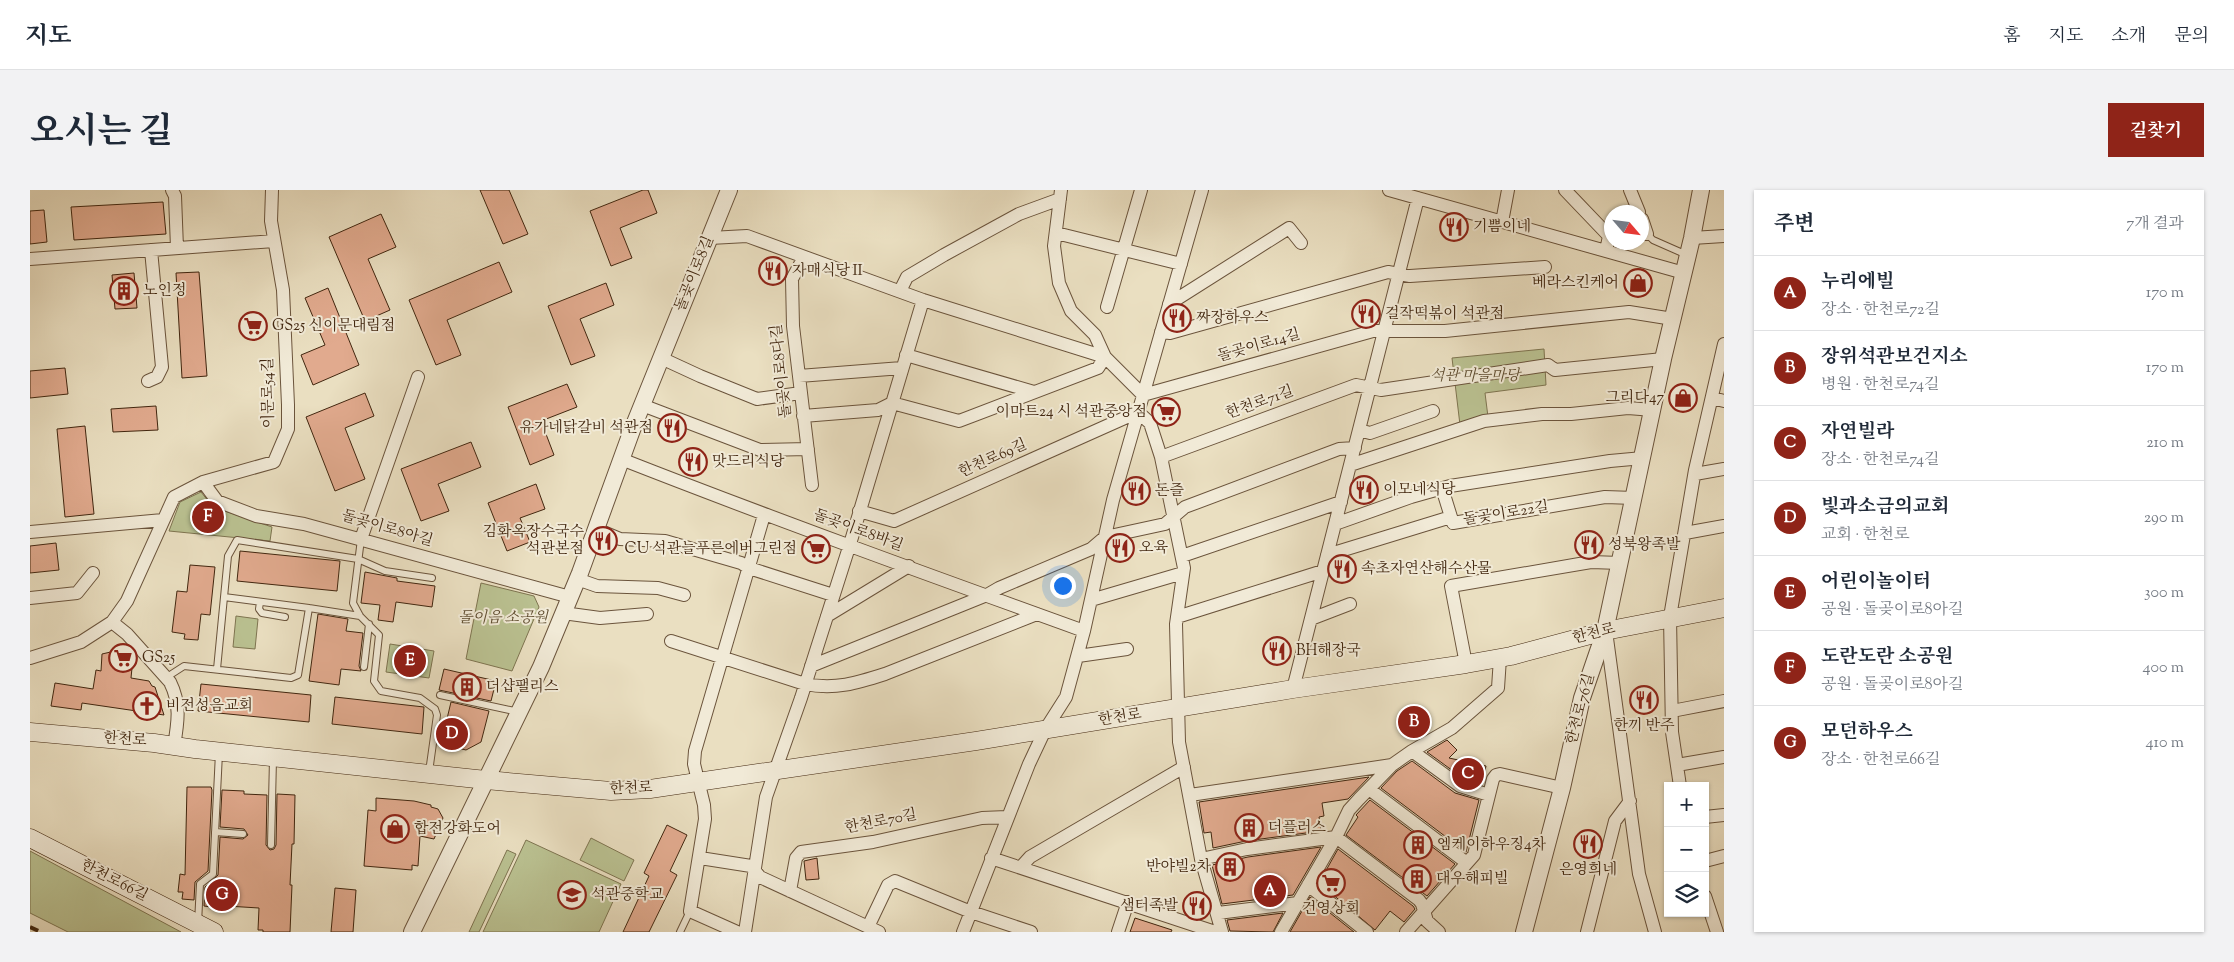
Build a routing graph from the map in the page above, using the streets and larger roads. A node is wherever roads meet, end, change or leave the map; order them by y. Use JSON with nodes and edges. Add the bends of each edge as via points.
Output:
{"nodes":[{"id":1,"x":172,"y":190,"type":"edge"},
{"id":2,"x":272,"y":190,"type":"edge"},
{"id":3,"x":729,"y":190,"type":"edge"},
{"id":4,"x":1141,"y":190,"type":"edge"},
{"id":5,"x":1202,"y":190,"type":"edge"},
{"id":6,"x":1389,"y":190,"type":"edge"},
{"id":7,"x":1438,"y":190,"type":"edge"},
{"id":8,"x":1508,"y":190,"type":"edge"},
{"id":9,"x":1565,"y":190,"type":"edge"},
{"id":10,"x":1630,"y":190,"type":"edge"},
{"id":11,"x":1701,"y":190,"type":"edge"},
{"id":12,"x":1060,"y":195,"type":"edge"},
{"id":13,"x":1418,"y":198,"type":"junction"},
{"id":14,"x":1435,"y":203,"type":"junction"},
{"id":15,"x":1636,"y":205,"type":"edge"},
{"id":16,"x":1502,"y":222,"type":"junction"},
{"id":17,"x":1604,"y":230,"type":"edge"},
{"id":18,"x":1056,"y":233,"type":"junction"},
{"id":19,"x":1724,"y":236,"type":"edge"},
{"id":20,"x":710,"y":238,"type":"junction"},
{"id":21,"x":1692,"y":238,"type":"junction"},
{"id":22,"x":274,"y":240,"type":"junction"},
{"id":23,"x":1301,"y":243,"type":"dead end"},
{"id":24,"x":178,"y":248,"type":"junction"},
{"id":25,"x":151,"y":250,"type":"junction"},
{"id":26,"x":1124,"y":251,"type":"junction"},
{"id":27,"x":1606,"y":251,"type":"joint"},
{"id":28,"x":804,"y":257,"type":"junction"},
{"id":29,"x":30,"y":259,"type":"edge"},
{"id":30,"x":1180,"y":264,"type":"junction"},
{"id":31,"x":1545,"y":267,"type":"dead end"},
{"id":32,"x":1399,"y":273,"type":"junction"},
{"id":33,"x":1684,"y":273,"type":"junction"},
{"id":34,"x":900,"y":291,"type":"junction"},
{"id":35,"x":923,"y":300,"type":"junction"},
{"id":36,"x":1169,"y":304,"type":"junction"},
{"id":37,"x":1107,"y":308,"type":"dead end"},
{"id":38,"x":1673,"y":319,"type":"junction"},
{"id":39,"x":1384,"y":331,"type":"junction"},
{"id":40,"x":1161,"y":332,"type":"junction"},
{"id":41,"x":1724,"y":347,"type":"edge"},
{"id":42,"x":1105,"y":357,"type":"junction"},
{"id":43,"x":661,"y":358,"type":"junction"},
{"id":44,"x":1663,"y":360,"type":"junction"},
{"id":45,"x":904,"y":361,"type":"junction"},
{"id":46,"x":418,"y":376,"type":"dead end"},
{"id":47,"x":799,"y":376,"type":"junction"},
{"id":48,"x":148,"y":381,"type":"dead end"},
{"id":49,"x":1370,"y":389,"type":"junction"},
{"id":50,"x":1034,"y":392,"type":"junction"},
{"id":51,"x":801,"y":393,"type":"junction"},
{"id":52,"x":1143,"y":395,"type":"junction"},
{"id":53,"x":1718,"y":399,"type":"edge"},
{"id":54,"x":892,"y":403,"type":"junction"},
{"id":55,"x":642,"y":405,"type":"junction"},
{"id":56,"x":1653,"y":410,"type":"junction"},
{"id":57,"x":1433,"y":411,"type":"dead end"},
{"id":58,"x":1138,"y":412,"type":"junction"},
{"id":59,"x":803,"y":416,"type":"junction"},
{"id":60,"x":1359,"y":430,"type":"junction"},
{"id":61,"x":808,"y":448,"type":"junction"},
{"id":62,"x":1355,"y":448,"type":"junction"},
{"id":63,"x":1161,"y":457,"type":"junction"},
{"id":64,"x":1643,"y":458,"type":"junction"},
{"id":65,"x":621,"y":459,"type":"junction"},
{"id":66,"x":1350,"y":465,"type":"junction"},
{"id":67,"x":1724,"y":468,"type":"edge"},
{"id":68,"x":1695,"y":474,"type":"junction"},
{"id":69,"x":204,"y":482,"type":"junction"},
{"id":70,"x":812,"y":485,"type":"dead end"},
{"id":71,"x":1442,"y":488,"type":"junction"},
{"id":72,"x":1634,"y":498,"type":"junction"},
{"id":73,"x":1341,"y":502,"type":"junction"},
{"id":74,"x":860,"y":511,"type":"junction"},
{"id":75,"x":764,"y":515,"type":"junction"},
{"id":76,"x":1173,"y":516,"type":"junction"},
{"id":77,"x":1451,"y":517,"type":"junction"},
{"id":78,"x":163,"y":520,"type":"junction"},
{"id":79,"x":1336,"y":524,"type":"junction"},
{"id":80,"x":1724,"y":526,"type":"edge"},
{"id":81,"x":596,"y":528,"type":"junction"},
{"id":82,"x":30,"y":532,"type":"edge"},
{"id":83,"x":1685,"y":533,"type":"junction"},
{"id":84,"x":1105,"y":537,"type":"junction"},
{"id":85,"x":360,"y":539,"type":"junction"},
{"id":86,"x":850,"y":544,"type":"junction"},
{"id":87,"x":1328,"y":555,"type":"junction"},
{"id":88,"x":1182,"y":556,"type":"junction"},
{"id":89,"x":1620,"y":563,"type":"junction"},
{"id":90,"x":909,"y":566,"type":"junction"},
{"id":91,"x":748,"y":568,"type":"junction"},
{"id":92,"x":1323,"y":572,"type":"junction"},
{"id":93,"x":93,"y":573,"type":"dead end"},
{"id":94,"x":1183,"y":573,"type":"junction"},
{"id":95,"x":578,"y":579,"type":"junction"},
{"id":96,"x":833,"y":595,"type":"junction"},
{"id":97,"x":987,"y":595,"type":"junction"},
{"id":98,"x":684,"y":596,"type":"dead end"},
{"id":99,"x":570,"y":597,"type":"junction"},
{"id":100,"x":30,"y":598,"type":"edge"},
{"id":101,"x":1091,"y":600,"type":"junction"},
{"id":102,"x":1350,"y":604,"type":"dead end"},
{"id":103,"x":1724,"y":608,"type":"edge"},
{"id":104,"x":563,"y":613,"type":"junction"},
{"id":105,"x":647,"y":614,"type":"dead end"},
{"id":106,"x":1037,"y":614,"type":"junction"},
{"id":107,"x":827,"y":616,"type":"junction"},
{"id":108,"x":1176,"y":616,"type":"junction"},
{"id":109,"x":1670,"y":617,"type":"junction"},
{"id":110,"x":1311,"y":619,"type":"junction"},
{"id":111,"x":112,"y":622,"type":"junction"},
{"id":112,"x":1084,"y":631,"type":"junction"},
{"id":113,"x":1606,"y":631,"type":"junction"},
{"id":114,"x":671,"y":641,"type":"dead end"},
{"id":115,"x":1128,"y":649,"type":"dead end"},
{"id":116,"x":1078,"y":656,"type":"junction"},
{"id":117,"x":30,"y":658,"type":"edge"},
{"id":118,"x":722,"y":658,"type":"junction"},
{"id":119,"x":1500,"y":658,"type":"junction"},
{"id":120,"x":1466,"y":664,"type":"junction"},
{"id":121,"x":810,"y":666,"type":"junction"},
{"id":122,"x":805,"y":684,"type":"junction"},
{"id":123,"x":1293,"y":689,"type":"junction"},
{"id":124,"x":1724,"y":701,"type":"edge"},
{"id":125,"x":1178,"y":708,"type":"junction"},
{"id":126,"x":1672,"y":710,"type":"junction"},
{"id":127,"x":1045,"y":730,"type":"junction"},
{"id":128,"x":30,"y":732,"type":"edge"},
{"id":129,"x":174,"y":746,"type":"junction"},
{"id":130,"x":1412,"y":751,"type":"junction"},
{"id":131,"x":1724,"y":757,"type":"edge"},
{"id":132,"x":1392,"y":765,"type":"junction"},
{"id":133,"x":1677,"y":765,"type":"junction"},
{"id":134,"x":1184,"y":767,"type":"junction"},
{"id":135,"x":774,"y":770,"type":"junction"},
{"id":136,"x":486,"y":780,"type":"junction"},
{"id":137,"x":1679,"y":782,"type":"edge"},
{"id":138,"x":698,"y":783,"type":"junction"},
{"id":139,"x":1562,"y":788,"type":"junction"},
{"id":140,"x":1369,"y":789,"type":"junction"},
{"id":141,"x":1190,"y":795,"type":"junction"},
{"id":142,"x":1489,"y":795,"type":"junction"},
{"id":143,"x":1630,"y":802,"type":"junction"},
{"id":144,"x":1724,"y":815,"type":"edge"},
{"id":145,"x":1007,"y":817,"type":"junction"},
{"id":146,"x":1709,"y":817,"type":"edge"},
{"id":147,"x":1336,"y":837,"type":"junction"},
{"id":148,"x":30,"y":838,"type":"edge"},
{"id":149,"x":1724,"y":856,"type":"edge"},
{"id":150,"x":700,"y":858,"type":"junction"},
{"id":151,"x":991,"y":858,"type":"junction"},
{"id":152,"x":1201,"y":858,"type":"junction"},
{"id":153,"x":1709,"y":860,"type":"edge"},
{"id":154,"x":1467,"y":863,"type":"junction"},
{"id":155,"x":1020,"y":867,"type":"junction"},
{"id":156,"x":755,"y":871,"type":"junction"},
{"id":157,"x":1308,"y":885,"type":"junction"},
{"id":158,"x":790,"y":891,"type":"junction"},
{"id":159,"x":1128,"y":902,"type":"junction"},
{"id":160,"x":1298,"y":903,"type":"junction"},
{"id":161,"x":1709,"y":906,"type":"edge"},
{"id":162,"x":971,"y":912,"type":"junction"},
{"id":163,"x":1424,"y":912,"type":"junction"},
{"id":164,"x":1218,"y":913,"type":"junction"},
{"id":165,"x":200,"y":928,"type":"edge"},
{"id":166,"x":873,"y":929,"type":"edge"},
{"id":167,"x":1201,"y":930,"type":"edge"},
{"id":168,"x":731,"y":931,"type":"edge"},
{"id":169,"x":1719,"y":931,"type":"edge"},
{"id":170,"x":214,"y":932,"type":"edge"},
{"id":171,"x":412,"y":932,"type":"edge"},
{"id":172,"x":745,"y":932,"type":"edge"},
{"id":173,"x":963,"y":932,"type":"edge"},
{"id":174,"x":1031,"y":932,"type":"edge"},
{"id":175,"x":1118,"y":932,"type":"edge"},
{"id":176,"x":1215,"y":932,"type":"edge"},
{"id":177,"x":1222,"y":932,"type":"edge"},
{"id":178,"x":1281,"y":932,"type":"edge"},
{"id":179,"x":1367,"y":932,"type":"edge"},
{"id":180,"x":1406,"y":932,"type":"edge"},
{"id":181,"x":1439,"y":932,"type":"edge"},
{"id":182,"x":1524,"y":932,"type":"edge"},
{"id":183,"x":1587,"y":932,"type":"edge"},
{"id":184,"x":1655,"y":932,"type":"edge"}],
"edges":[{"from":1,"to":24,"type":"street"},
{"from":2,"to":22,"type":"street","name":"이문로54길"},
{"from":3,"to":20,"type":"street","name":"돌곶이로8길"},
{"from":4,"to":26,"type":"street"},
{"from":5,"to":30,"type":"street"},
{"from":6,"to":13,"type":"street"},
{"from":7,"to":14,"type":"street"},
{"from":8,"to":16,"type":"street"},
{"from":9,"to":17,"type":"street"},
{"from":10,"to":15,"type":"street"},
{"from":11,"to":21,"type":"street"},
{"from":12,"to":18,"type":"street"},
{"from":12,"to":34,"type":"street","via":[[1019,214],[907,277]]},
{"from":13,"to":14,"type":"street"},
{"from":13,"to":32,"type":"street"},
{"from":14,"to":16,"type":"street"},
{"from":16,"to":27,"type":"street"},
{"from":18,"to":26,"type":"street"},
{"from":18,"to":42,"type":"street","via":[[1054,246],[1059,283],[1071,311],[1095,335]]},
{"from":19,"to":21,"type":"street"},
{"from":20,"to":28,"type":"street","via":[[747,236]]},
{"from":20,"to":43,"type":"street","name":"돌곶이로8길"},
{"from":21,"to":33,"type":"street"},
{"from":22,"to":24,"type":"street"},
{"from":22,"to":69,"type":"street","name":"이문로54길","via":[[283,290],[288,430],[274,462]]},
{"from":23,"to":36,"type":"street","via":[[1289,228]]},
{"from":24,"to":25,"type":"street"},
{"from":25,"to":29,"type":"street"},
{"from":25,"to":48,"type":"street","via":[[162,367],[157,377]]},
{"from":26,"to":30,"type":"street"},
{"from":26,"to":37,"type":"street"},
{"from":27,"to":33,"type":"street"},
{"from":28,"to":34,"type":"street"},
{"from":28,"to":47,"type":"street","name":"돌곶이로8다길","via":[[792,279]]},
{"from":30,"to":36,"type":"street"},
{"from":31,"to":32,"type":"street","via":[[1410,276]]},
{"from":32,"to":39,"type":"street"},
{"from":32,"to":40,"type":"street","via":[[1388,272],[1170,333]]},
{"from":33,"to":38,"type":"street"},
{"from":34,"to":35,"type":"street"},
{"from":35,"to":42,"type":"street"},
{"from":35,"to":45,"type":"street"},
{"from":36,"to":40,"type":"street"},
{"from":38,"to":39,"type":"street","via":[[1628,312],[1446,330]]},
{"from":38,"to":44,"type":"street"},
{"from":39,"to":49,"type":"street"},
{"from":39,"to":52,"type":"street","name":"돌곶이로14길","via":[[1373,331]]},
{"from":40,"to":52,"type":"street"},
{"from":41,"to":53,"type":"street"},
{"from":42,"to":50,"type":"street","via":[[1098,368]]},
{"from":42,"to":52,"type":"street"},
{"from":43,"to":51,"type":"street","via":[[757,399]]},
{"from":43,"to":55,"type":"street","name":"돌곶이로8길"},
{"from":44,"to":49,"type":"street","via":[[1555,370],[1548,365],[1382,390]]},
{"from":44,"to":56,"type":"street"},
{"from":45,"to":47,"type":"street"},
{"from":45,"to":50,"type":"street"},
{"from":45,"to":54,"type":"street"},
{"from":46,"to":85,"type":"street"},
{"from":47,"to":51,"type":"street","name":"돌곶이로8다길"},
{"from":49,"to":60,"type":"street"},
{"from":49,"to":63,"type":"street","name":"한천로71길","via":[[1356,385]]},
{"from":50,"to":54,"type":"street","via":[[959,421]]},
{"from":51,"to":59,"type":"street","name":"돌곶이로8다길"},
{"from":52,"to":58,"type":"street"},
{"from":53,"to":68,"type":"street"},
{"from":54,"to":59,"type":"street","via":[[878,410]]},
{"from":54,"to":74,"type":"street"},
{"from":55,"to":61,"type":"street","via":[[760,450]]},
{"from":55,"to":65,"type":"street","name":"돌곶이로8길"},
{"from":56,"to":64,"type":"street"},
{"from":56,"to":66,"type":"street","via":[[1628,408],[1484,421]]},
{"from":57,"to":60,"type":"street","via":[[1370,433]]},
{"from":58,"to":63,"type":"street","via":[[1150,423]]},
{"from":58,"to":74,"type":"street","name":"한천로69길","via":[[894,521]]},
{"from":58,"to":84,"type":"street"},
{"from":59,"to":61,"type":"street","name":"돌곶이로8다길"},
{"from":60,"to":62,"type":"street"},
{"from":61,"to":70,"type":"street","name":"돌곶이로8다길"},
{"from":62,"to":66,"type":"street"},
{"from":62,"to":76,"type":"street","via":[[1339,449],[1185,507]]},
{"from":63,"to":76,"type":"street"},
{"from":64,"to":71,"type":"street"},
{"from":64,"to":72,"type":"street"},
{"from":65,"to":75,"type":"street","name":"돌곶이로8바길"},
{"from":65,"to":81,"type":"street","name":"돌곶이로8길"},
{"from":66,"to":73,"type":"street"},
{"from":67,"to":68,"type":"street"},
{"from":68,"to":83,"type":"street"},
{"from":69,"to":78,"type":"street","name":"이문로54길","via":[[174,497]]},
{"from":69,"to":85,"type":"street","name":"돌곶이로8아길","via":[[216,501],[256,516],[304,524]]},
{"from":71,"to":77,"type":"street"},
{"from":71,"to":79,"type":"street"},
{"from":72,"to":77,"type":"street","name":"돌곶이로22길","via":[[1605,497],[1453,523]]},
{"from":72,"to":89,"type":"street"},
{"from":73,"to":79,"type":"street"},
{"from":73,"to":88,"type":"street"},
{"from":74,"to":86,"type":"street"},
{"from":75,"to":86,"type":"street","name":"돌곶이로8바길"},
{"from":75,"to":91,"type":"street"},
{"from":76,"to":84,"type":"street","via":[[1165,524]]},
{"from":76,"to":88,"type":"street"},
{"from":77,"to":87,"type":"street","name":"돌곶이로22길"},
{"from":78,"to":82,"type":"street"},
{"from":78,"to":111,"type":"street","name":"이문로54길","via":[[127,601]]},
{"from":79,"to":87,"type":"street"},
{"from":80,"to":83,"type":"street"},
{"from":81,"to":91,"type":"street","via":[[620,538],[665,541],[741,563]]},
{"from":81,"to":95,"type":"street","name":"돌곶이로8길"},
{"from":83,"to":109,"type":"street"},
{"from":84,"to":97,"type":"street","via":[[1092,549]]},
{"from":84,"to":101,"type":"street"},
{"from":85,"to":99,"type":"street","name":"돌곶이로8아길"},
{"from":86,"to":90,"type":"street","name":"돌곶이로8바길"},
{"from":86,"to":96,"type":"street"},
{"from":87,"to":92,"type":"street"},
{"from":88,"to":94,"type":"street"},
{"from":89,"to":113,"type":"street"},
{"from":89,"to":120,"type":"street","via":[[1591,562],[1451,586]]},
{"from":90,"to":97,"type":"street","name":"돌곶이로8바길"},
{"from":90,"to":107,"type":"street"},
{"from":91,"to":96,"type":"street"},
{"from":91,"to":118,"type":"street"},
{"from":92,"to":108,"type":"street"},
{"from":92,"to":110,"type":"street"},
{"from":93,"to":100,"type":"street","via":[[77,593]]},
{"from":94,"to":101,"type":"street"},
{"from":94,"to":108,"type":"street"},
{"from":95,"to":98,"type":"street","via":[[597,586],[658,588]]},
{"from":95,"to":99,"type":"street","name":"돌곶이로8길"},
{"from":96,"to":107,"type":"street"},
{"from":97,"to":106,"type":"street","name":"돌곶이로8바길"},
{"from":97,"to":121,"type":"street"},
{"from":99,"to":104,"type":"street","name":"돌곶이로8길"},
{"from":101,"to":112,"type":"street"},
{"from":102,"to":110,"type":"street"},
{"from":103,"to":109,"type":"main road","name":"한천로"},
{"from":104,"to":105,"type":"street","via":[[600,618]]},
{"from":104,"to":136,"type":"street","name":"돌곶이로8길"},
{"from":106,"to":112,"type":"street","name":"돌곶이로8바길"},
{"from":106,"to":122,"type":"street","via":[[861,682],[827,688]]},
{"from":107,"to":121,"type":"street"},
{"from":108,"to":125,"type":"street"},
{"from":109,"to":113,"type":"main road","name":"한천로"},
{"from":109,"to":126,"type":"street"},
{"from":110,"to":123,"type":"street"},
{"from":111,"to":117,"type":"street","via":[[81,642]]},
{"from":111,"to":129,"type":"street","via":[[167,677],[175,691],[179,714]]},
{"from":112,"to":116,"type":"street"},
{"from":113,"to":119,"type":"main road","name":"한천로"},
{"from":113,"to":139,"type":"street","name":"한천로76길","via":[[1582,698]]},
{"from":113,"to":143,"type":"street"},
{"from":114,"to":118,"type":"street"},
{"from":115,"to":116,"type":"street"},
{"from":116,"to":127,"type":"street","via":[[1066,697]]},
{"from":118,"to":122,"type":"street"},
{"from":118,"to":138,"type":"street","via":[[693,758]]},
{"from":119,"to":120,"type":"main road","name":"한천로"},
{"from":119,"to":130,"type":"street","via":[[1498,688],[1452,728]]},
{"from":120,"to":123,"type":"main road","name":"한천로"},
{"from":121,"to":122,"type":"street"},
{"from":122,"to":135,"type":"street"},
{"from":123,"to":125,"type":"main road","name":"한천로"},
{"from":124,"to":126,"type":"street"},
{"from":125,"to":127,"type":"main road","name":"한천로"},
{"from":125,"to":134,"type":"street"},
{"from":126,"to":133,"type":"street"},
{"from":127,"to":135,"type":"main road","name":"한천로"},
{"from":127,"to":145,"type":"street"},
{"from":128,"to":129,"type":"main road","name":"한천로"},
{"from":129,"to":136,"type":"main road","name":"한천로"},
{"from":130,"to":132,"type":"street"},
{"from":130,"to":142,"type":"street","via":[[1460,786]]},
{"from":131,"to":133,"type":"street"},
{"from":132,"to":140,"type":"street"},
{"from":132,"to":141,"type":"street"},
{"from":133,"to":137,"type":"street"},
{"from":134,"to":141,"type":"street"},
{"from":134,"to":155,"type":"street","via":[[1030,857]]},
{"from":135,"to":138,"type":"main road","name":"한천로"},
{"from":135,"to":156,"type":"street","via":[[766,797]]},
{"from":136,"to":138,"type":"main road","name":"한천로","via":[[611,791]]},
{"from":136,"to":171,"type":"street"},
{"from":138,"to":150,"type":"street","via":[[705,812]]},
{"from":139,"to":142,"type":"street","via":[[1497,774]]},
{"from":139,"to":182,"type":"street","name":"한천로76길"},
{"from":140,"to":147,"type":"street","via":[[1350,810]]},
{"from":140,"to":154,"type":"street"},
{"from":141,"to":152,"type":"street"},
{"from":142,"to":154,"type":"street","via":[[1478,846]]},
{"from":143,"to":183,"type":"street","via":[[1615,821]]},
{"from":143,"to":184,"type":"street","via":[[1639,874]]},
{"from":144,"to":146,"type":"street"},
{"from":145,"to":151,"type":"street"},
{"from":145,"to":158,"type":"street","name":"한천로70길","via":[[982,818],[873,842],[802,852],[796,858]]},
{"from":147,"to":152,"type":"street"},
{"from":147,"to":157,"type":"street"},
{"from":147,"to":163,"type":"street","via":[[1419,900]]},
{"from":148,"to":165,"type":"main road","name":"한천로66길"},
{"from":149,"to":153,"type":"street"},
{"from":150,"to":156,"type":"street","via":[[751,866]]},
{"from":150,"to":168,"type":"street","via":[[690,911]]},
{"from":151,"to":155,"type":"street"},
{"from":151,"to":162,"type":"street"},
{"from":152,"to":164,"type":"street"},
{"from":154,"to":163,"type":"street"},
{"from":155,"to":159,"type":"street"},
{"from":156,"to":158,"type":"street","via":[[760,877]]},
{"from":156,"to":172,"type":"street"},
{"from":157,"to":160,"type":"street"},
{"from":157,"to":179,"type":"street"},
{"from":158,"to":166,"type":"street"},
{"from":159,"to":167,"type":"street"},
{"from":159,"to":175,"type":"street"},
{"from":160,"to":164,"type":"street"},
{"from":160,"to":178,"type":"street"},
{"from":161,"to":169,"type":"street"},
{"from":162,"to":166,"type":"street","via":[[895,881],[888,884]]},
{"from":162,"to":173,"type":"street"},
{"from":162,"to":174,"type":"street"},
{"from":163,"to":180,"type":"street"},
{"from":163,"to":181,"type":"street","via":[[1427,921]]},
{"from":164,"to":177,"type":"street"},
{"from":165,"to":170,"type":"main road","name":"한천로66길"},
{"from":167,"to":176,"type":"street"}]}
